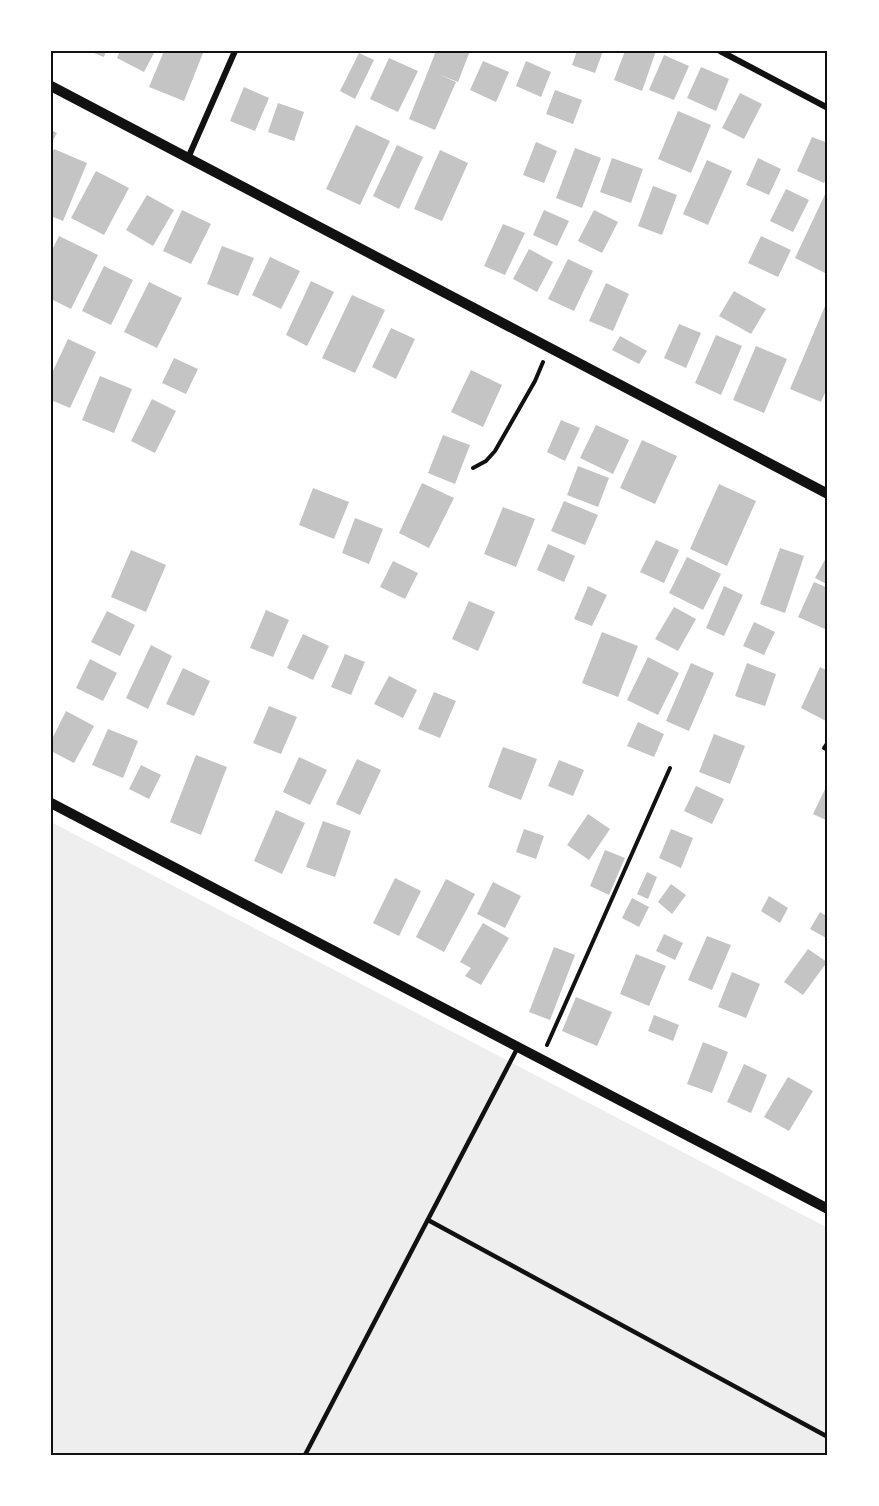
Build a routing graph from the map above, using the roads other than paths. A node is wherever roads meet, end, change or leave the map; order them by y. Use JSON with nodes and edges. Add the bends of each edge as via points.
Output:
{"nodes":[{"id":1,"x":235,"y":51,"type":"edge"},
{"id":2,"x":720,"y":51,"type":"edge"},
{"id":3,"x":51,"y":86,"type":"edge"},
{"id":4,"x":828,"y":108,"type":"edge"},
{"id":5,"x":188,"y":159,"type":"junction"},
{"id":6,"x":828,"y":494,"type":"edge"},
{"id":7,"x":51,"y":803,"type":"edge"},
{"id":8,"x":518,"y":1047,"type":"junction"},
{"id":9,"x":828,"y":1209,"type":"edge"},
{"id":10,"x":428,"y":1220,"type":"junction"},
{"id":11,"x":828,"y":1437,"type":"edge"},
{"id":12,"x":305,"y":1455,"type":"edge"}],
"edges":[{"from":1,"to":5,"type":"street"},
{"from":2,"to":4,"type":"street"},
{"from":3,"to":5,"type":"street"},
{"from":5,"to":6,"type":"street"},
{"from":7,"to":8,"type":"street"},
{"from":8,"to":9,"type":"street"},
{"from":8,"to":10,"type":"lane"},
{"from":10,"to":11,"type":"lane"},
{"from":10,"to":12,"type":"lane"}]}
